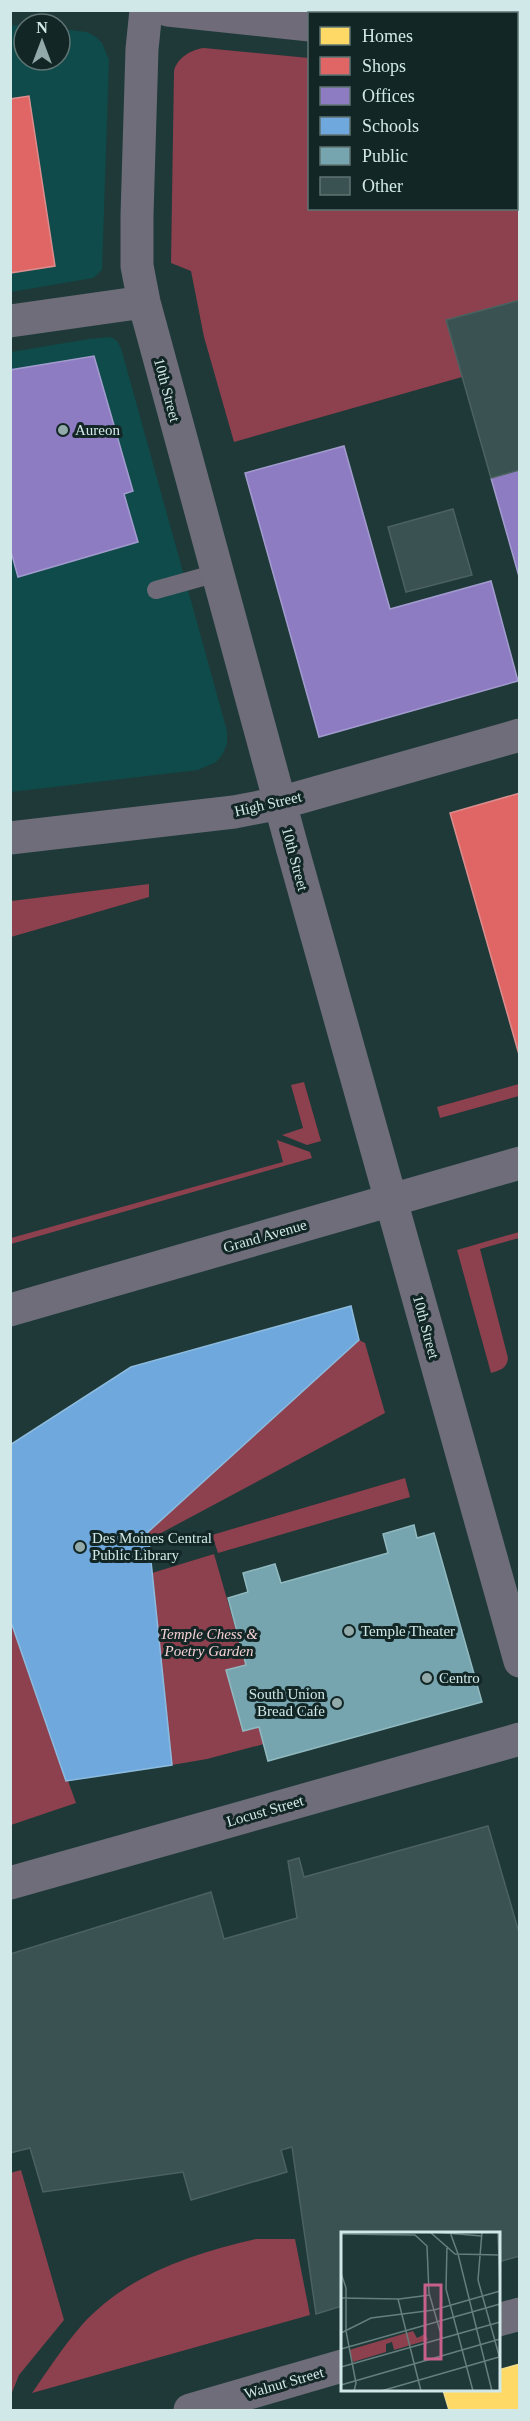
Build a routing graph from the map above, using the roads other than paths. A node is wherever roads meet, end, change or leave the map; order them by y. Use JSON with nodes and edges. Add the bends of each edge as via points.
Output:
{"nodes":[{"id":1,"x":146,"y":10,"type":"edge"},
{"id":2,"x":168,"y":10,"type":"edge"},
{"id":3,"x":308,"y":25,"type":"edge"},
{"id":4,"x":144,"y":302,"type":"junction"},
{"id":5,"x":10,"y":321,"type":"edge"},
{"id":6,"x":217,"y":573,"type":"junction"},
{"id":7,"x":156,"y":590,"type":"dead end"},
{"id":8,"x":519,"y":735,"type":"edge"},
{"id":9,"x":280,"y":803,"type":"junction"},
{"id":10,"x":10,"y":838,"type":"edge"},
{"id":11,"x":519,"y":1163,"type":"edge"},
{"id":12,"x":391,"y":1201,"type":"junction"},
{"id":13,"x":10,"y":1310,"type":"edge"},
{"id":14,"x":519,"y":1661,"type":"edge"},
{"id":15,"x":519,"y":1739,"type":"edge"},
{"id":16,"x":10,"y":1883,"type":"edge"},
{"id":17,"x":519,"y":2314,"type":"edge"},
{"id":18,"x":500,"y":2319,"type":"edge"},
{"id":19,"x":341,"y":2366,"type":"edge"},
{"id":20,"x":190,"y":2410,"type":"edge"}],
"edges":[{"from":1,"to":4,"type":"street","name":"10th Street","via":[[137,215],[137,266]]},
{"from":2,"to":3,"type":"street"},
{"from":4,"to":5,"type":"street"},
{"from":4,"to":6,"type":"street","name":"10th Street"},
{"from":6,"to":7,"type":"lane"},
{"from":6,"to":9,"type":"street","name":"10th Street"},
{"from":8,"to":9,"type":"street","name":"High Street"},
{"from":9,"to":10,"type":"street","name":"High Street","via":[[234,812]]},
{"from":9,"to":12,"type":"street","name":"10th Street"},
{"from":11,"to":12,"type":"street","name":"Grand Avenue"},
{"from":12,"to":13,"type":"street","name":"Grand Avenue"},
{"from":12,"to":14,"type":"street","name":"10th Street"},
{"from":15,"to":16,"type":"street","name":"Locust Street"},
{"from":17,"to":18,"type":"street"},
{"from":19,"to":20,"type":"street","name":"Walnut Street"}]}
